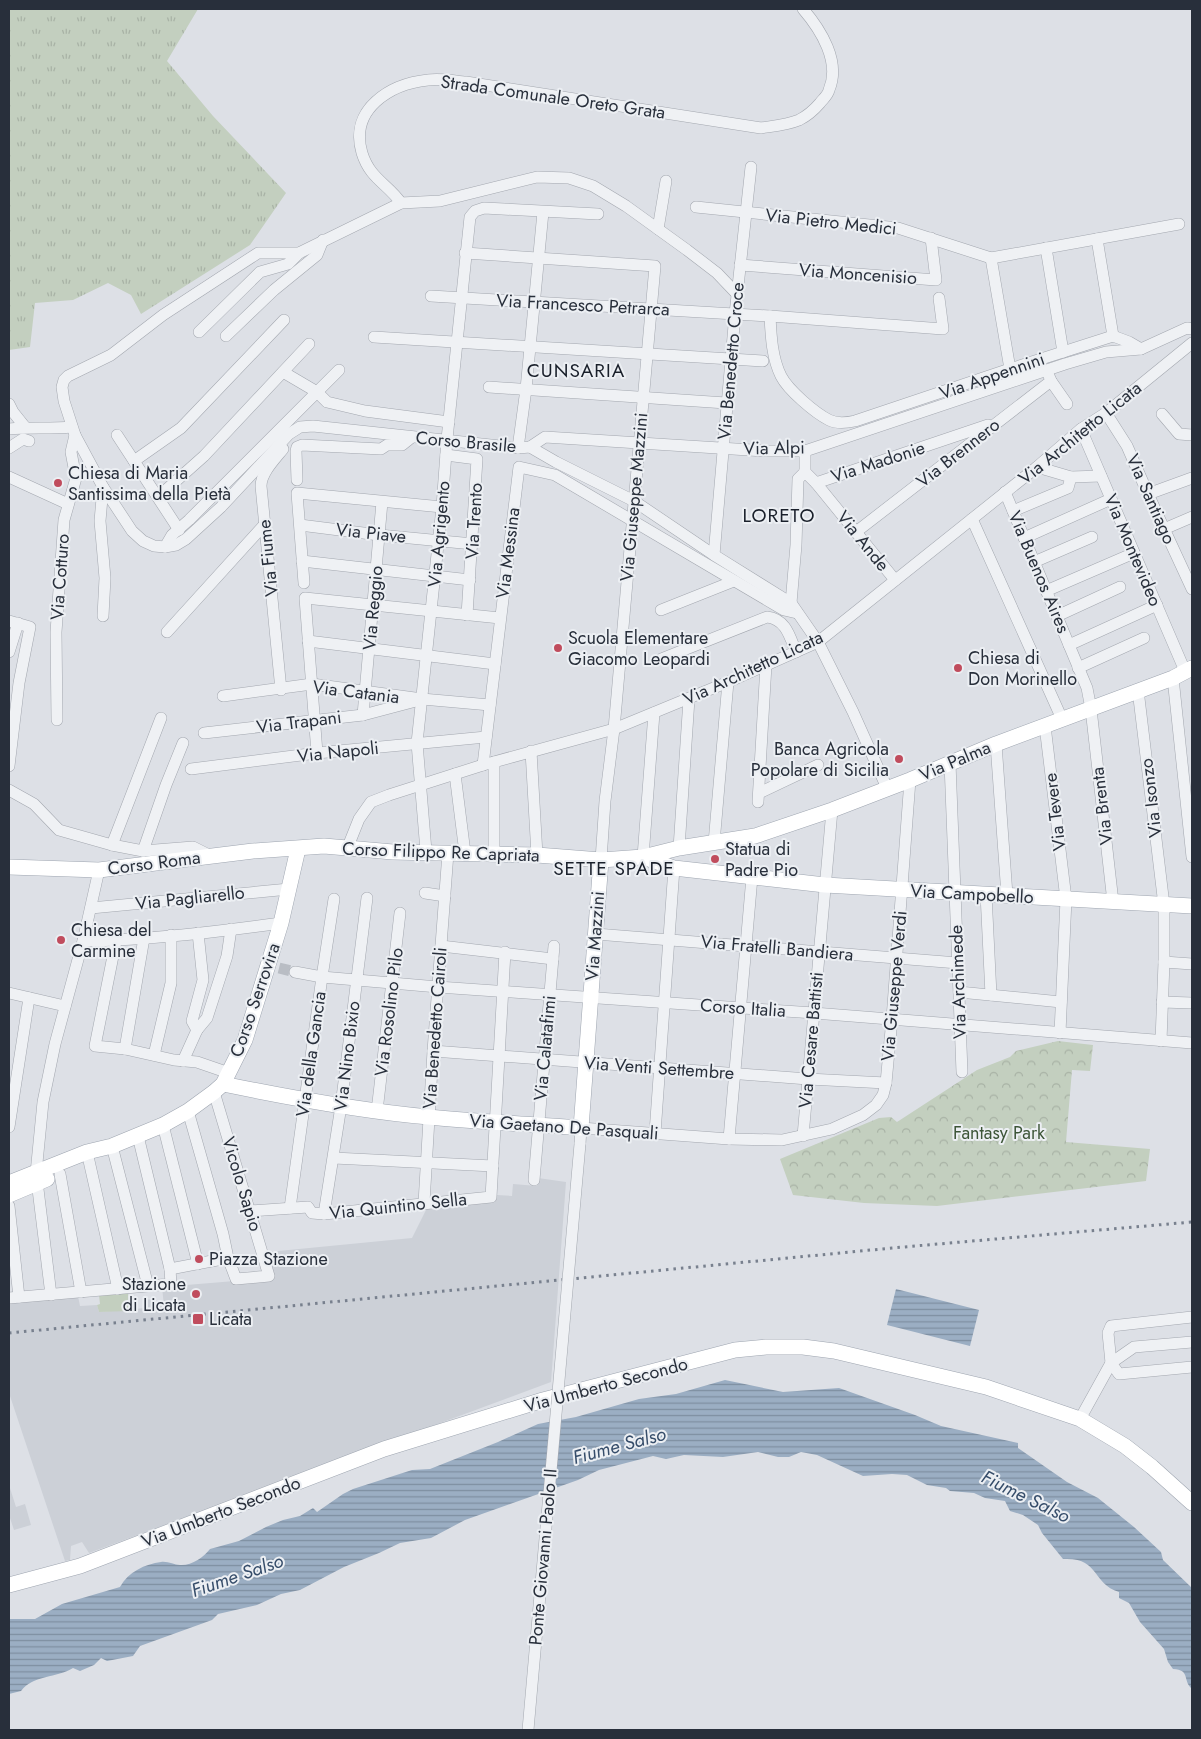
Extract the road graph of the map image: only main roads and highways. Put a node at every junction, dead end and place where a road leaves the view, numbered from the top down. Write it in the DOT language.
graph roads {
  1 [pos="1184,672"];
  2 [pos="714,843"];
  3 [pos="298,848"];
  4 [pos="643,857"];
  5 [pos="601,860"];
  6 [pos="9,867"];
  7 [pos="752,877"];
  8 [pos="1192,906"];
  9 [pos="222,1083"];
  10 [pos="581,1128"];
  11 [pos="88,1157"];
  12 [pos="36,1178"];
  13 [pos="9,1183"];
  14 [pos="9,1195"];
  15 [pos="1192,1504"];
  16 [pos="9,1585"];
  1 -- 2 [label="main road, Via Palma"];
  2 -- 4 [label="main road, Corso Filippo Re Capriata"];
  3 -- 5 [label="main road, Corso Filippo Re Capriata"];
  3 -- 6 [label="main road, Corso Roma"];
  3 -- 9 [label="main road, Corso Serrovira"];
  4 -- 5 [label="main road, Corso Filippo Re Capriata"];
  4 -- 7 [label="main road, Corso Filippo Re Capriata"];
  5 -- 10 [label="main road, Via Mazzini"];
  7 -- 8 [label="main road, Via Campobello"];
  9 -- 10 [label="main road, Via Gaetano De Pasquali"];
  9 -- 11 [label="main road, Corso Serrovira"];
  11 -- 12 [label="main road, Corso Serrovira"];
  11 -- 12 [label="main road, Corso Serrovira"];
  12 -- 13 [label="main road, Corso Serrovira"];
  12 -- 14 [label="main road, Corso Serrovira"];
  15 -- 16 [label="main road, Via Umberto Secondo"];
}
